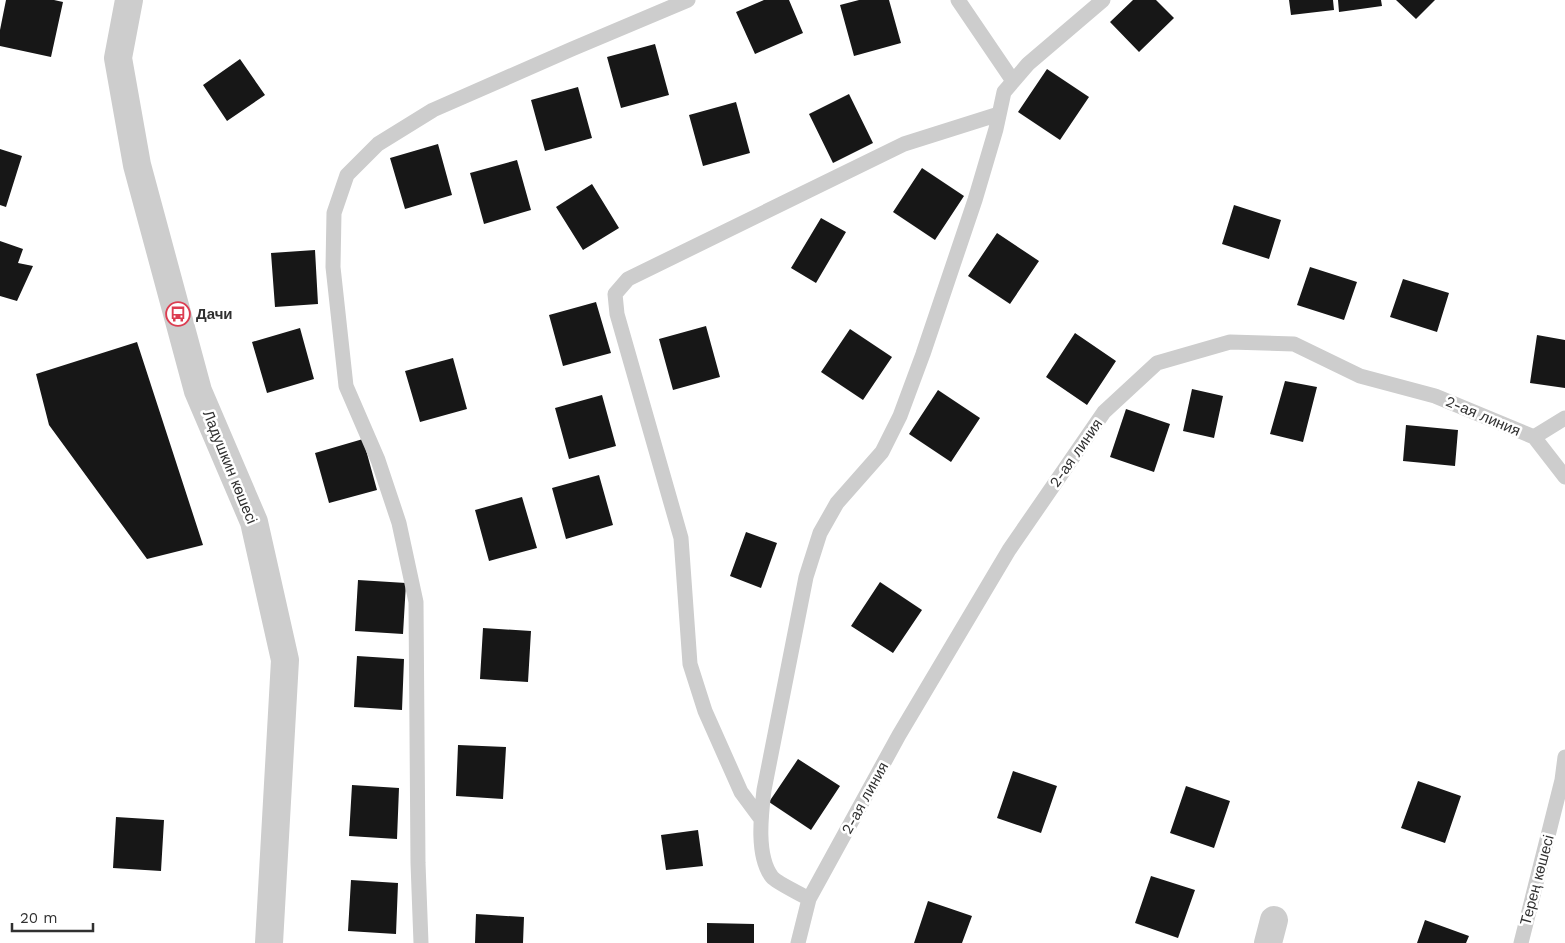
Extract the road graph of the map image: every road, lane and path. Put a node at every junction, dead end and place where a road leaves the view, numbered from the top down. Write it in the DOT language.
graph roads {
  1 [pos="128,0"];
  2 [pos="688,0"];
  3 [pos="958,0"];
  4 [pos="1103,0"];
  5 [pos="1013,81"];
  6 [pos="999,114"];
  7 [pos="1565,418"];
  8 [pos="1534,437"];
  9 [pos="1565,477"];
  10 [pos="1565,758"];
  11 [pos="761,819"];
  12 [pos="809,899"];
  13 [pos="269,943"];
  14 [pos="421,943"];
  15 [pos="798,943"];
  16 [pos="1520,943"];
  1 -- 13 [label="street, Ладушкин көшесі"];
  2 -- 14 [label="lane"];
  3 -- 5 [label="lane"];
  4 -- 5 [label="lane"];
  5 -- 6 [label="lane"];
  6 -- 11 [label="lane"];
  6 -- 11 [label="lane"];
  7 -- 8 [label="lane"];
  8 -- 9 [label="lane"];
  8 -- 12 [label="lane, 2-ая линия"];
  10 -- 16 [label="lane, Терең көшесі"];
  11 -- 12 [label="lane"];
  12 -- 15 [label="lane, 2-ая линия"];
}
